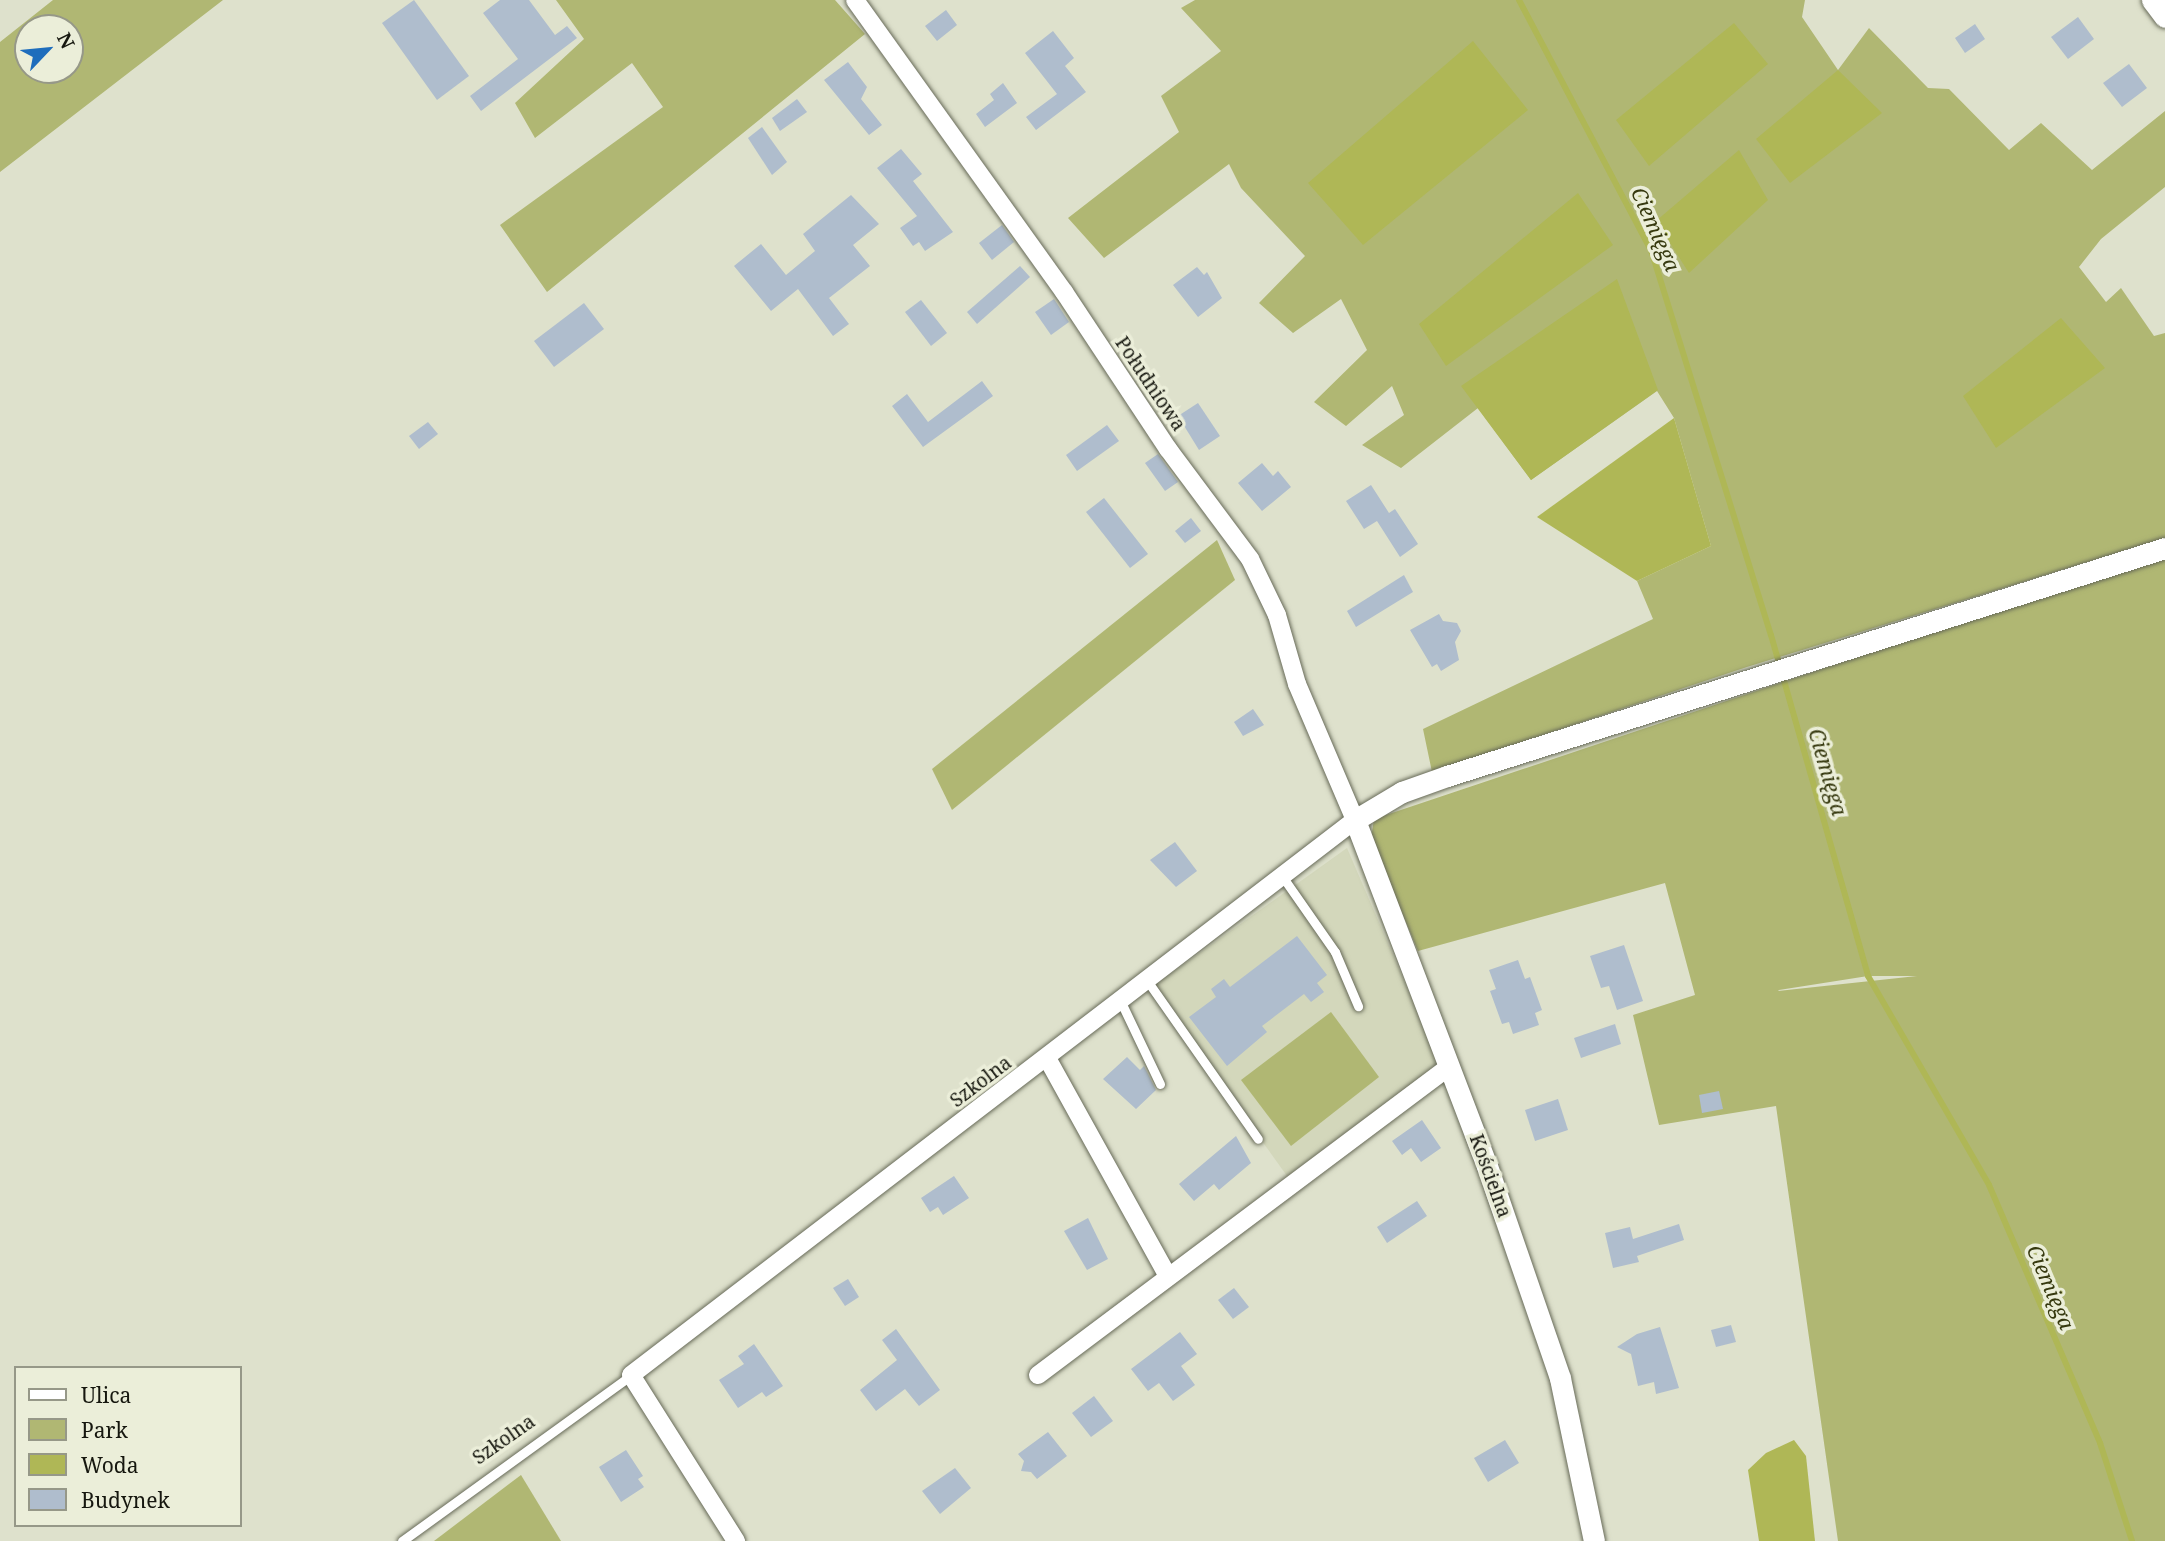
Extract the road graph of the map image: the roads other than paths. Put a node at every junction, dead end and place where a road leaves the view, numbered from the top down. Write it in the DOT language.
graph roads {
  1 [pos="855,0"];
  2 [pos="2151,0"];
  3 [pos="2165,17"];
  4 [pos="2165,548"];
  5 [pos="1355,820"];
  6 [pos="1282,876"];
  7 [pos="1146,979"];
  8 [pos="1120,1000"];
  9 [pos="1358,1006"];
  10 [pos="1047,1058"];
  11 [pos="1450,1066"];
  12 [pos="1160,1084"];
  13 [pos="1258,1139"];
  14 [pos="1168,1276"];
  15 [pos="1038,1375"];
  16 [pos="631,1376"];
  17 [pos="402,1541"];
  18 [pos="736,1541"];
  19 [pos="1594,1541"];
  1 -- 5 [label="street, Południowa"];
  2 -- 3 [label="street"];
  4 -- 5 [label="street"];
  5 -- 6 [label="street, Szkolna"];
  5 -- 11 [label="street, Kościelna"];
  6 -- 7 [label="street, Szkolna"];
  6 -- 9 [label="lane"];
  7 -- 8 [label="street, Szkolna"];
  7 -- 13 [label="lane"];
  8 -- 10 [label="street, Szkolna"];
  8 -- 12 [label="lane"];
  10 -- 14 [label="street"];
  10 -- 16 [label="street, Szkolna"];
  11 -- 14 [label="street"];
  11 -- 19 [label="street, Kościelna"];
  14 -- 15 [label="street"];
  16 -- 17 [label="lane, Szkolna"];
  16 -- 18 [label="street"];
}
